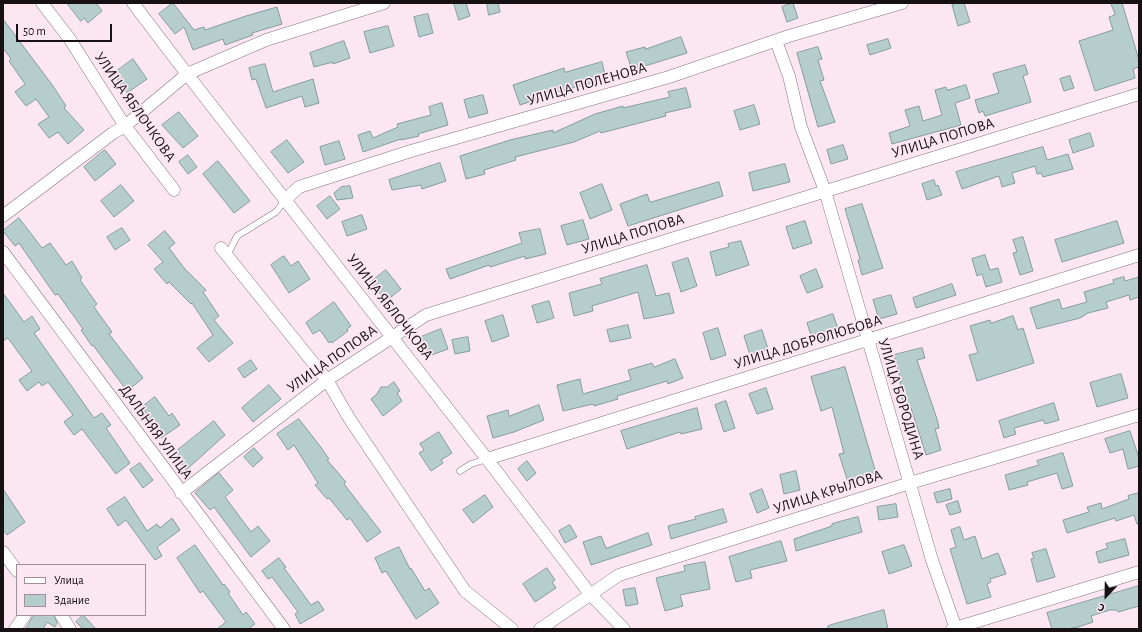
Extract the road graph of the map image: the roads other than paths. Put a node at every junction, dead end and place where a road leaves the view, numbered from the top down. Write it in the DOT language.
graph roads {
  1 [pos="42,3"];
  2 [pos="133,3"];
  3 [pos="384,3"];
  4 [pos="902,3"];
  5 [pos="776,41"];
  6 [pos="187,74"];
  7 [pos="1139,94"];
  8 [pos="125,126"];
  9 [pos="174,190"];
  10 [pos="825,191"];
  11 [pos="285,200"];
  12 [pos="3,216"];
  13 [pos="3,252"];
  14 [pos="224,252"];
  15 [pos="1139,255"];
  16 [pos="392,336"];
  17 [pos="867,340"];
  18 [pos="327,380"];
  19 [pos="1139,415"];
  20 [pos="487,459"];
  21 [pos="460,471"];
  22 [pos="910,483"];
  23 [pos="181,493"];
  24 [pos="3,552"];
  25 [pos="16,570"];
  26 [pos="1139,572"];
  27 [pos="590,594"];
  28 [pos="24,616"];
  29 [pos="62,616"];
  30 [pos="15,629"];
  31 [pos="70,629"];
  32 [pos="284,629"];
  33 [pos="512,629"];
  34 [pos="540,629"];
  35 [pos="624,629"];
  36 [pos="955,629"];
  1 -- 8 [label="street, УЛИЦА ЯБЛОЧКОВА"];
  2 -- 6 [label="street, УЛИЦА ЯБЛОЧКОВА"];
  3 -- 6 [label="street"];
  4 -- 5 [label="street, УЛИЦА ПОЛЕНОВА"];
  5 -- 10 [label="street, УЛИЦА БОРОДИНА"];
  5 -- 11 [label="street, УЛИЦА ПОЛЕНОВА"];
  6 -- 8 [label="street"];
  6 -- 11 [label="street, УЛИЦА ЯБЛОЧКОВА"];
  7 -- 10 [label="street, УЛИЦА ПОПОВА"];
  8 -- 9 [label="street, УЛИЦА ЯБЛОЧКОВА"];
  8 -- 12 [label="street"];
  10 -- 16 [label="street, УЛИЦА ПОПОВА"];
  10 -- 17 [label="street, УЛИЦА БОРОДИНА"];
  11 -- 14 [label="lane"];
  11 -- 16 [label="street, УЛИЦА ЯБЛОЧКОВА"];
  13 -- 23 [label="street, ДАЛЬНЯЯ УЛИЦА"];
  14 -- 18 [label="street"];
  15 -- 17 [label="street, УЛИЦА ДОБРОЛЮБОВА"];
  16 -- 18 [label="street, УЛИЦА ПОПОВА"];
  16 -- 20 [label="street, УЛИЦА ЯБЛОЧКОВА"];
  17 -- 20 [label="street, УЛИЦА ДОБРОЛЮБОВА"];
  17 -- 22 [label="street, УЛИЦА БОРОДИНА"];
  18 -- 23 [label="street, УЛИЦА ПОПОВА"];
  18 -- 33 [label="street"];
  19 -- 22 [label="street, УЛИЦА КРЫЛОВА"];
  20 -- 21 [label="lane"];
  20 -- 27 [label="street, УЛИЦА ЯБЛОЧКОВА"];
  22 -- 27 [label="street, УЛИЦА КРЫЛОВА"];
  22 -- 36 [label="street, УЛИЦА БОРОДИНА"];
  23 -- 32 [label="street, ДАЛЬНЯЯ УЛИЦА"];
  24 -- 25 [label="street"];
  26 -- 36 [label="street"];
  27 -- 34 [label="street, УЛИЦА КРЫЛОВА"];
  27 -- 35 [label="street, УЛИЦА ЯБЛОЧКОВА"];
  28 -- 30 [label="street"];
  29 -- 31 [label="street"];
}
